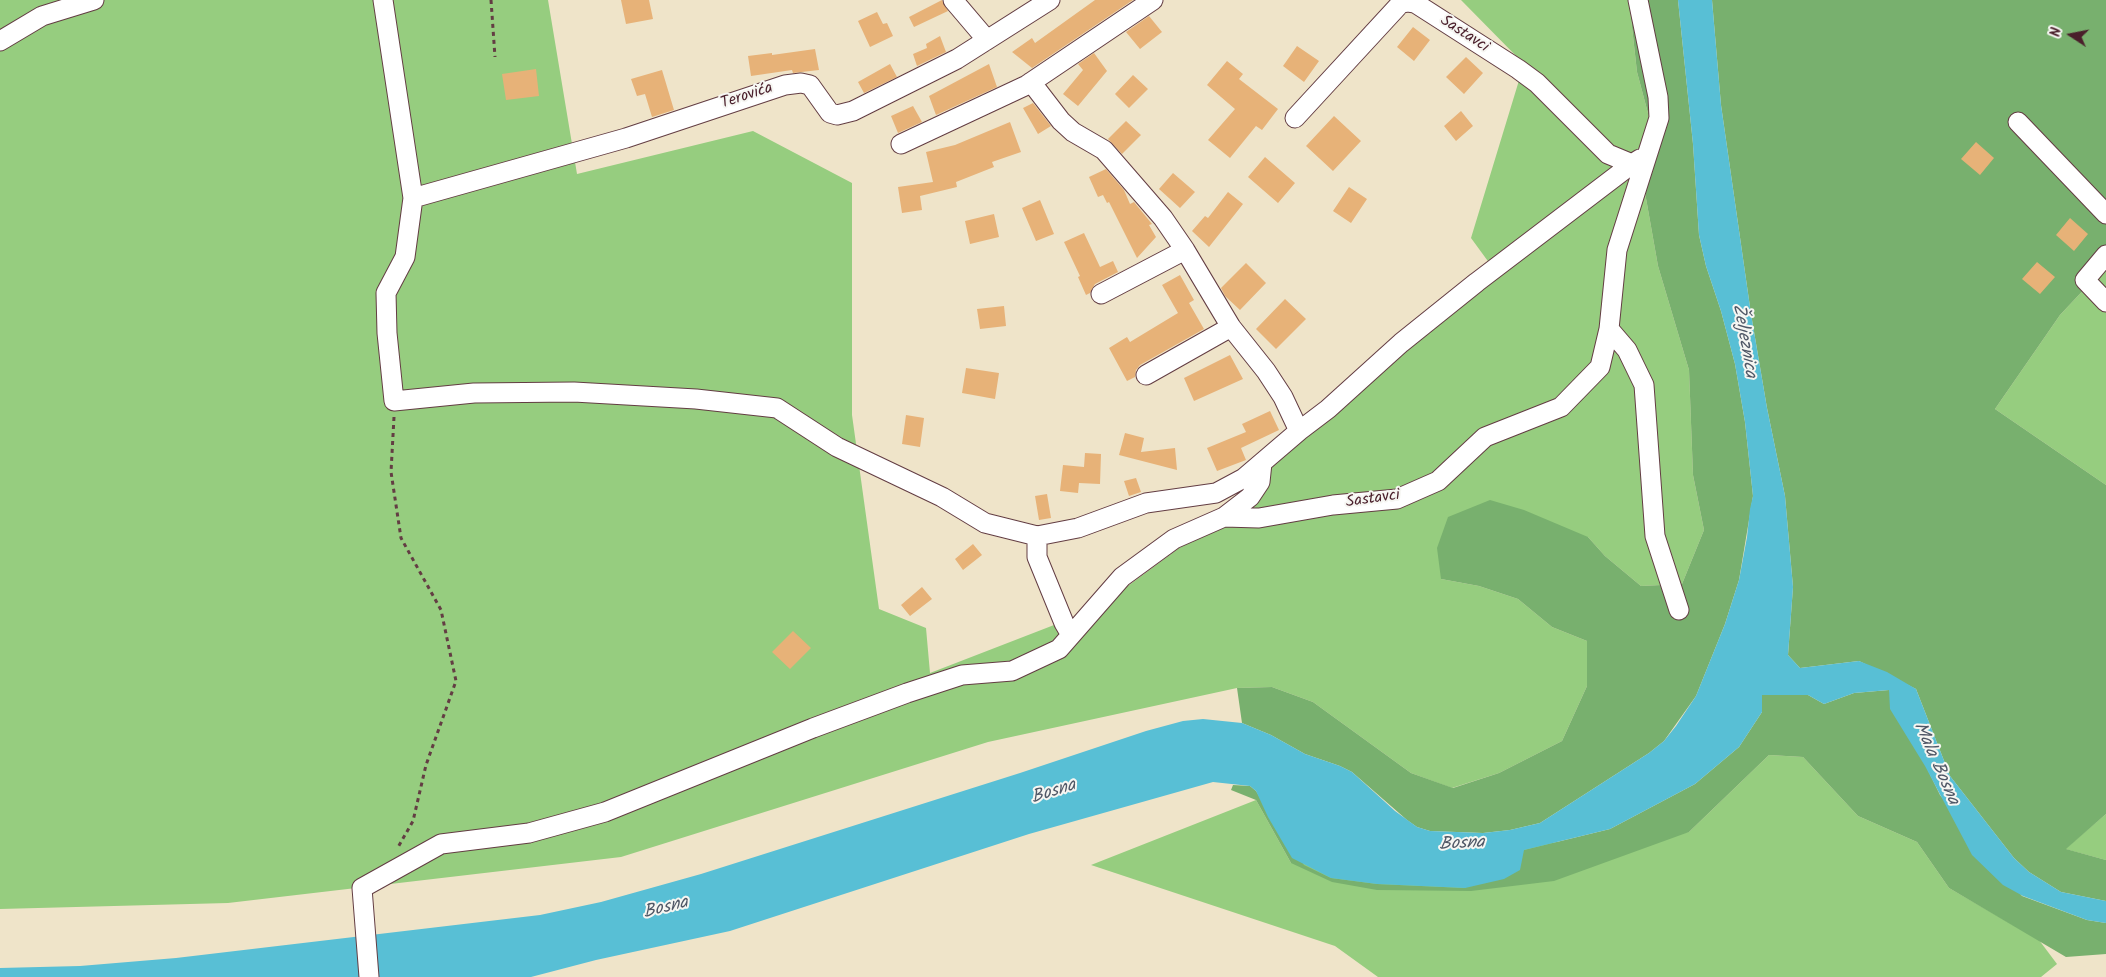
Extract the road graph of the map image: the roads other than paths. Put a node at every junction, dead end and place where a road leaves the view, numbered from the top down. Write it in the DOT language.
graph roads {
  1 [pos="94,0"];
  2 [pos="383,0"];
  3 [pos="954,0"];
  4 [pos="1050,0"];
  5 [pos="1153,0"];
  6 [pos="1638,0"];
  7 [pos="987,40"];
  8 [pos="0,41"];
  9 [pos="1031,82"];
  10 [pos="1295,118"];
  11 [pos="2018,122"];
  12 [pos="901,144"];
  13 [pos="1639,160"];
  14 [pos="412,198"];
  15 [pos="2106,214"];
  16 [pos="1185,250"];
  17 [pos="2106,255"];
  18 [pos="1101,294"];
  19 [pos="2106,302"];
  20 [pos="1231,327"];
  21 [pos="1609,330"];
  22 [pos="1146,376"];
  23 [pos="1299,430"];
  24 [pos="1262,463"];
  25 [pos="1224,516"];
  26 [pos="1037,536"];
  27 [pos="1679,610"];
  28 [pos="1071,635"];
  29 [pos="369,977"];
  1 -- 8 [label="street"];
  2 -- 14 [label="street"];
  3 -- 7 [label="street"];
  4 -- 7 [label="street, Terovića"];
  5 -- 9 [label="street"];
  6 -- 13 [label="street, Sastavci"];
  7 -- 14 [label="street, Terovića"];
  9 -- 12 [label="street"];
  9 -- 16 [label="street"];
  10 -- 13 [label="street, Sastavci"];
  11 -- 15 [label="street"];
  13 -- 21 [label="street, Sastavci"];
  13 -- 23 [label="street"];
  14 -- 26 [label="street"];
  16 -- 18 [label="street"];
  16 -- 20 [label="street"];
  17 -- 19 [label="street"];
  20 -- 22 [label="street"];
  20 -- 23 [label="street"];
  21 -- 25 [label="street, Sastavci"];
  21 -- 27 [label="street"];
  23 -- 24 [label="street"];
  24 -- 25 [label="street"];
  24 -- 26 [label="street"];
  25 -- 28 [label="street"];
  26 -- 28 [label="street"];
  28 -- 29 [label="street"];
}
